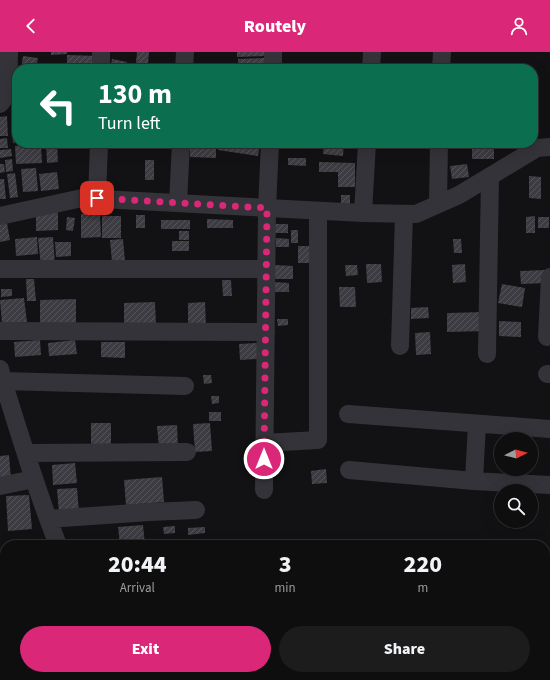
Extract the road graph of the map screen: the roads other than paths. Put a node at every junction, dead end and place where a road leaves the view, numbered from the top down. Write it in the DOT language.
graph roads {
  1 [pos="101,52"];
  2 [pos="185,52"];
  3 [pos="273,52"];
  4 [pos="372,52"];
  5 [pos="442,52"];
  6 [pos="9,54"];
  7 [pos="101,64"];
  8 [pos="184,64"];
  9 [pos="273,64"];
  10 [pos="371,64"];
  11 [pos="441,64"];
  12 [pos="0,104"];
  13 [pos="550,147"];
  14 [pos="99,148"];
  15 [pos="181,148"];
  16 [pos="270,148"];
  17 [pos="367,148"];
  18 [pos="440,148"];
  19 [pos="537,148"];
  20 [pos="538,148"];
  21 [pos="490,177"];
  22 [pos="97,198"];
  23 [pos="178,203"];
  24 [pos="438,204"];
  25 [pos="267,208"];
  26 [pos="318,211"];
  27 [pos="364,213"];
  28 [pos="404,214"];
  29 [pos="0,216"];
  30 [pos="0,269"];
  31 [pos="266,269"];
  32 [pos="550,277"];
  33 [pos="0,331"];
  34 [pos="266,332"];
  35 [pos="547,337"];
  36 [pos="400,346"];
  37 [pos="487,354"];
  38 [pos="1,375"];
  39 [pos="186,386"];
  40 [pos="348,414"];
  41 [pos="478,424"];
  42 [pos="550,429"];
  43 [pos="264,443"];
  44 [pos="187,452"];
  45 [pos="26,453"];
  46 [pos="348,470"];
  47 [pos="34,479"];
  48 [pos="474,481"];
  49 [pos="550,485"];
  50 [pos="0,486"];
  51 [pos="264,490"];
  52 [pos="196,510"];
  53 [pos="48,519"];
  54 [pos="56,540"];
  1 -- 7 [label="street"];
  2 -- 8 [label="street"];
  3 -- 9 [label="street"];
  4 -- 10 [label="street"];
  5 -- 11 [label="street"];
  6 -- 12 [label="street"];
  13 -- 20 [label="street"];
  14 -- 22 [label="street"];
  15 -- 23 [label="street"];
  16 -- 25 [label="street"];
  17 -- 27 [label="street"];
  18 -- 24 [label="street"];
  19 -- 21 [label="street"];
  21 -- 24 [label="street"];
  21 -- 37 [label="street"];
  22 -- 23 [label="street"];
  22 -- 29 [label="street"];
  23 -- 25 [label="street"];
  24 -- 28 [label="street"];
  25 -- 26 [label="street"];
  25 -- 31 [label="street"];
  26 -- 27 [label="street"];
  26 -- 43 [label="street"];
  27 -- 28 [label="street"];
  28 -- 36 [label="street"];
  30 -- 31 [label="street"];
  31 -- 34 [label="street"];
  32 -- 35 [label="street"];
  33 -- 34 [label="street"];
  34 -- 43 [label="street"];
  38 -- 39 [label="street"];
  38 -- 45 [label="street"];
  40 -- 41 [label="street"];
  41 -- 42 [label="street"];
  41 -- 48 [label="street"];
  43 -- 51 [label="street"];
  44 -- 45 [label="street"];
  45 -- 47 [label="street"];
  46 -- 48 [label="street"];
  47 -- 50 [label="street"];
  47 -- 53 [label="street"];
  48 -- 49 [label="street"];
  52 -- 53 [label="street"];
  53 -- 54 [label="street"];
}
